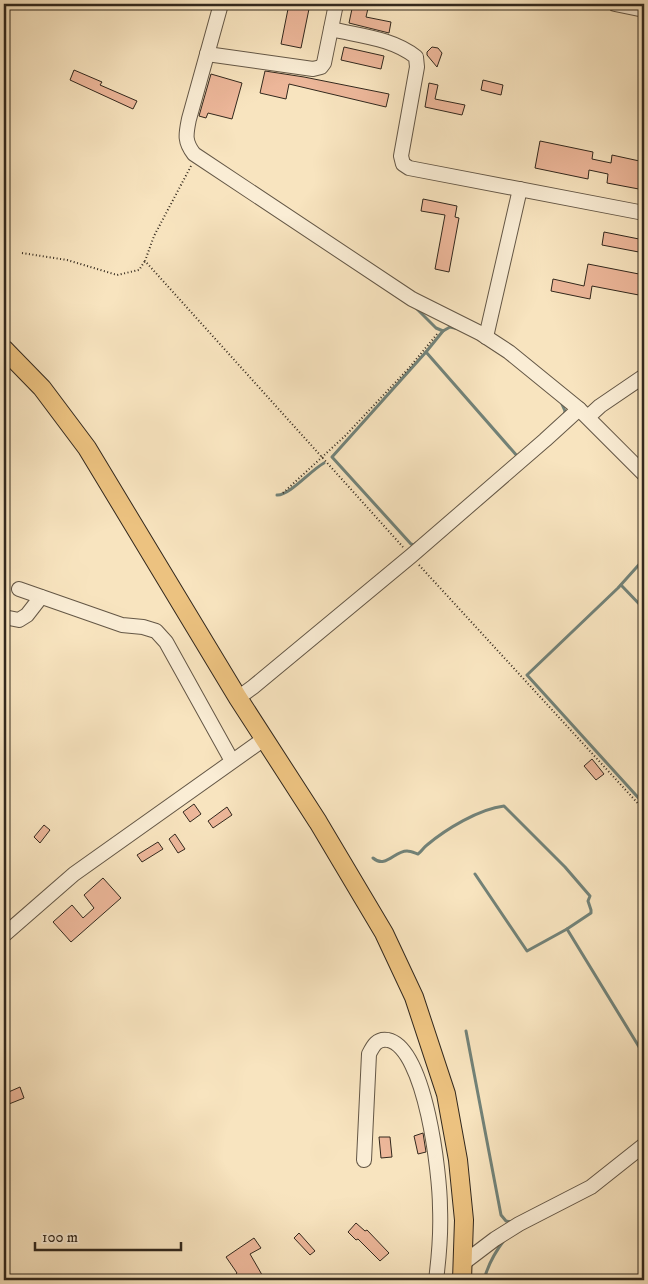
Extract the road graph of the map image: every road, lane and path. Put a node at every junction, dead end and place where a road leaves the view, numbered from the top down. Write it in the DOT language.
graph roads {
  1 [pos="221,4"];
  2 [pos="336,4"];
  3 [pos="615,4"];
  4 [pos="644,10"];
  5 [pos="331,29"];
  6 [pos="207,54"];
  7 [pos="198,156"];
  8 [pos="520,189"];
  9 [pos="644,213"];
  10 [pos="22,253"];
  11 [pos="145,261"];
  12 [pos="438,332"];
  13 [pos="486,337"];
  14 [pos="4,349"];
  15 [pos="644,376"];
  16 [pos="584,413"];
  17 [pos="322,456"];
  18 [pos="644,474"];
  19 [pos="283,493"];
  20 [pos="411,556"];
  21 [pos="19,589"];
  22 [pos="41,597"];
  23 [pos="4,617"];
  24 [pos="238,698"];
  25 [pos="264,739"];
  26 [pos="232,761"];
  27 [pos="644,810"];
  28 [pos="4,935"];
  29 [pos="644,1145"];
  30 [pos="364,1160"];
  31 [pos="462,1272"];
  32 [pos="436,1280"];
  1 -- 6 [label="street"];
  2 -- 5 [label="street"];
  3 -- 4 [label="street"];
  5 -- 6 [label="street"];
  5 -- 8 [label="street"];
  6 -- 7 [label="street"];
  7 -- 11 [label="path"];
  7 -- 13 [label="street"];
  8 -- 9 [label="street"];
  8 -- 13 [label="street"];
  10 -- 11 [label="path"];
  11 -- 17 [label="path"];
  12 -- 17 [label="path"];
  13 -- 16 [label="street"];
  14 -- 24 [label="main road"];
  15 -- 16 [label="street"];
  16 -- 18 [label="street"];
  16 -- 20 [label="street"];
  17 -- 19 [label="path"];
  17 -- 20 [label="path"];
  20 -- 24 [label="street"];
  20 -- 27 [label="path"];
  21 -- 22 [label="street"];
  22 -- 23 [label="street"];
  22 -- 26 [label="street"];
  24 -- 25 [label="main road"];
  25 -- 26 [label="street"];
  25 -- 31 [label="main road"];
  26 -- 28 [label="street"];
  29 -- 31 [label="street"];
  30 -- 32 [label="street"];
}
